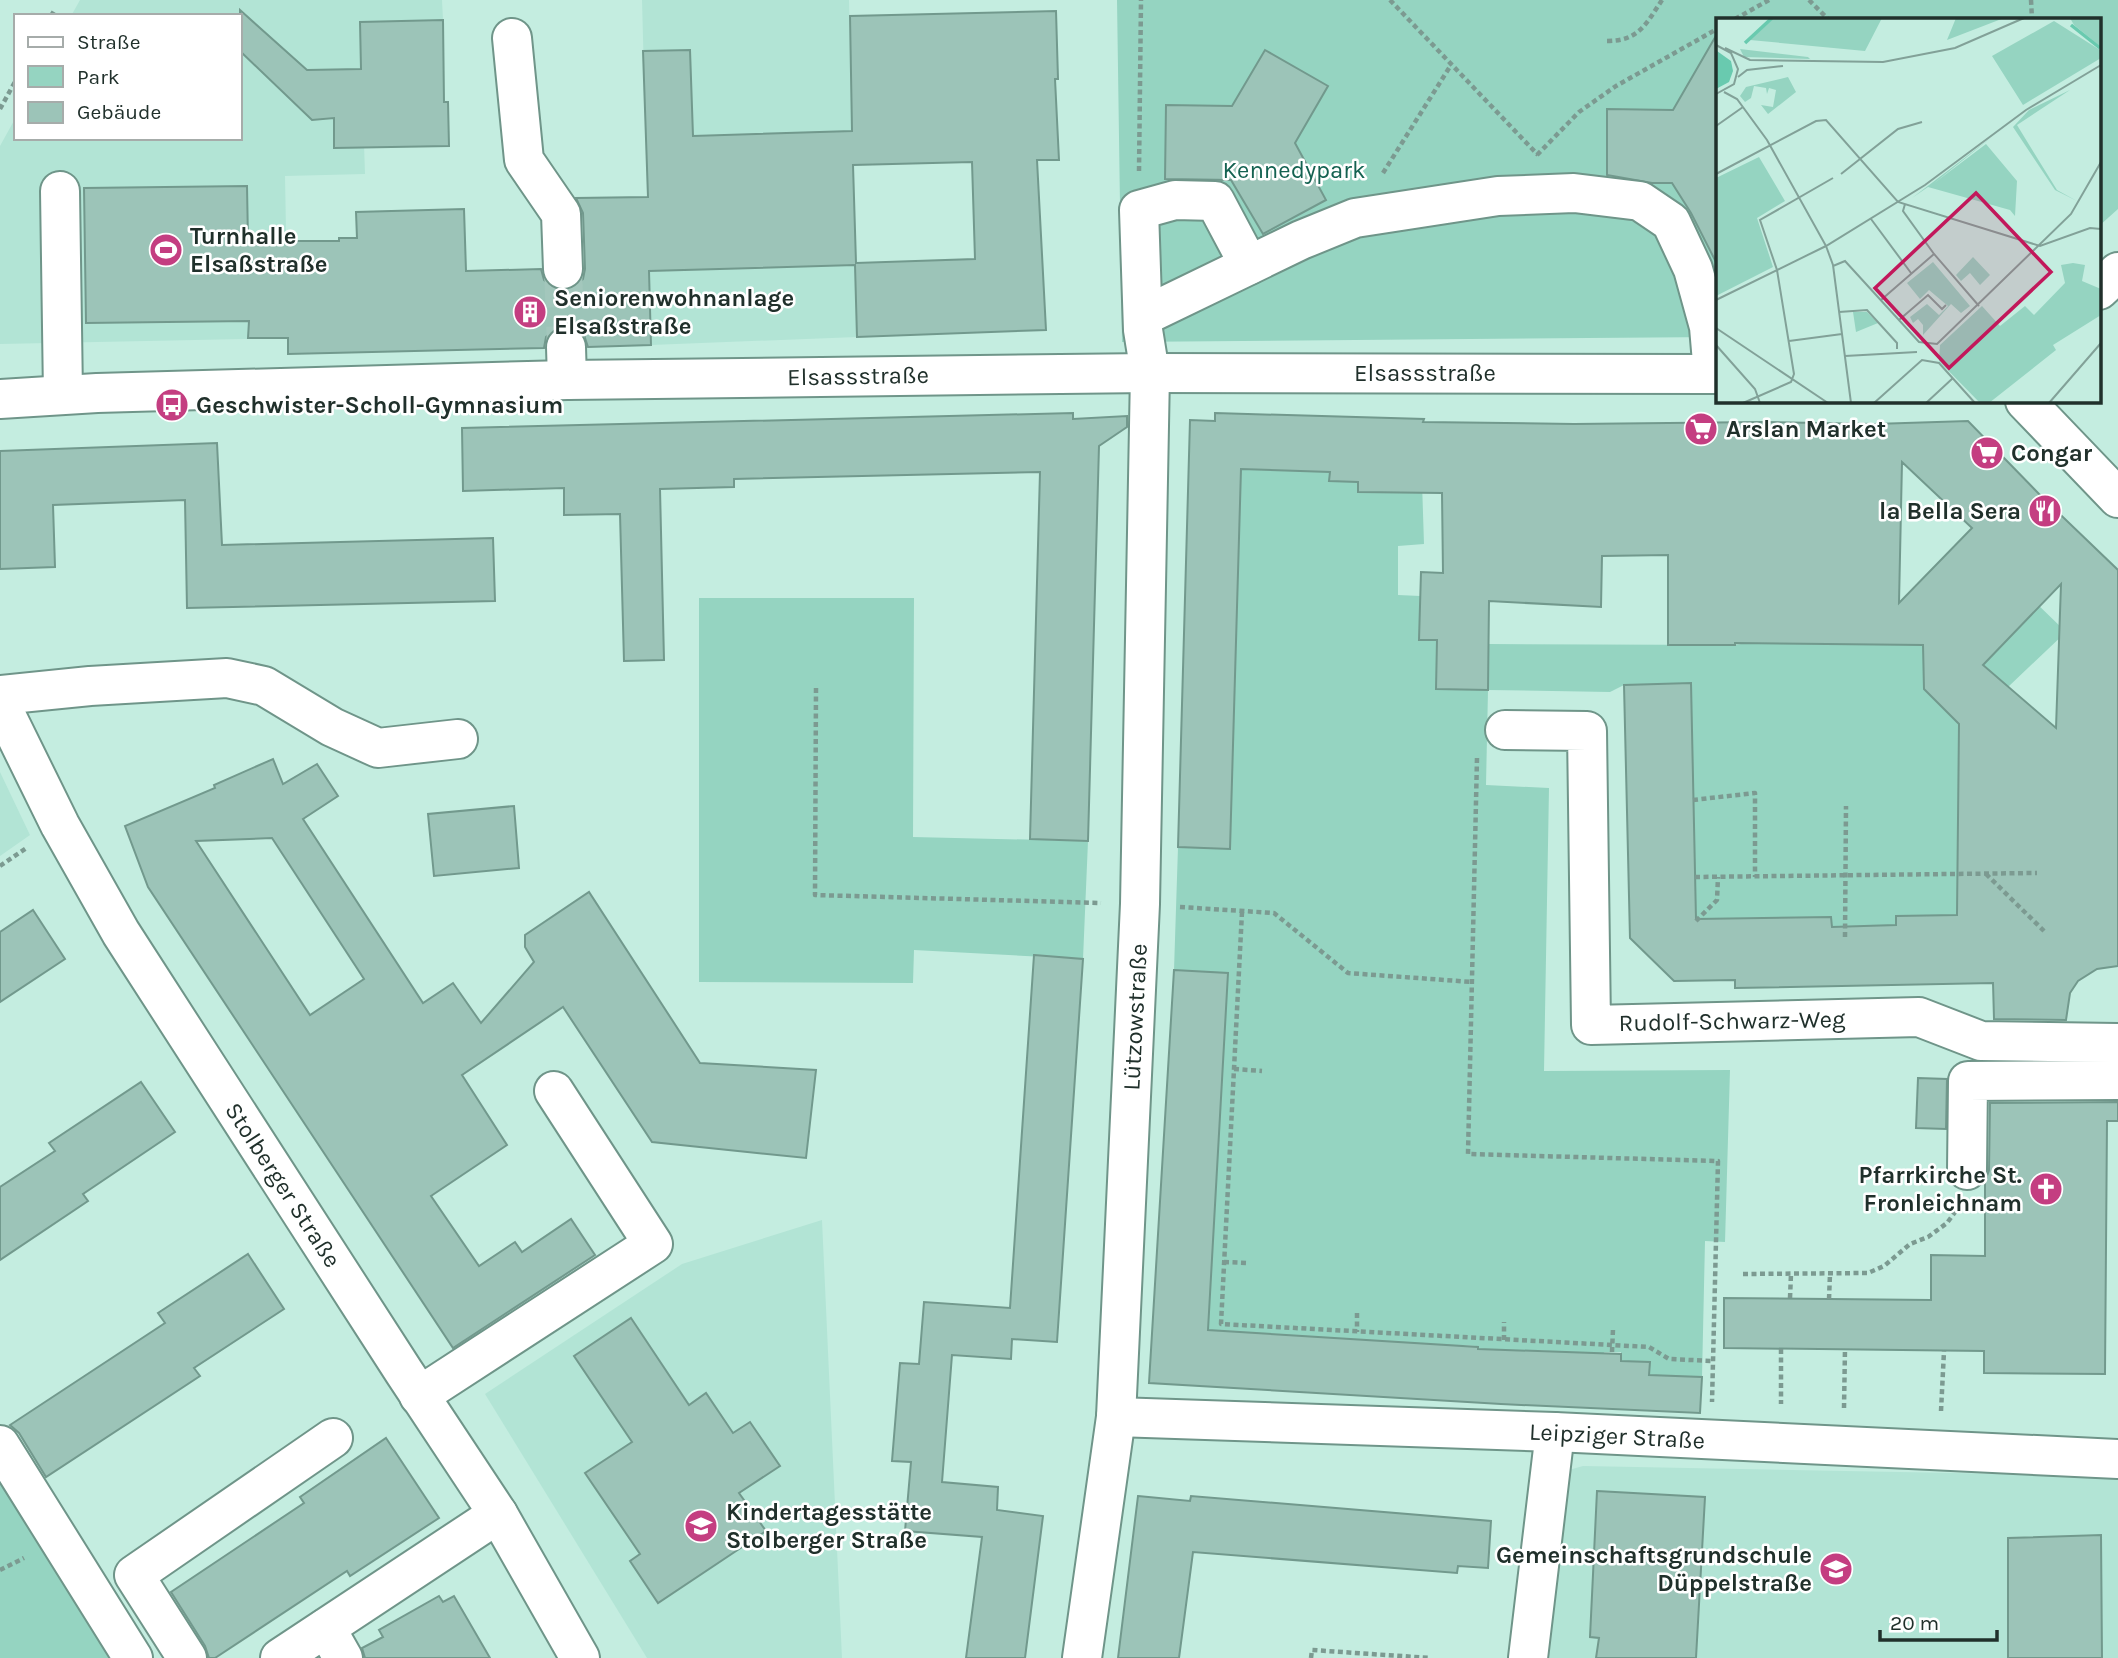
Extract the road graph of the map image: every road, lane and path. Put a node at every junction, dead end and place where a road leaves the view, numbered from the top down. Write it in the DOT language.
graph roads {
  1 [pos="1141,0"];
  2 [pos="1390,0"];
  3 [pos="1662,0"];
  4 [pos="1769,0"];
  5 [pos="1809,0"];
  6 [pos="2031,0"];
  7 [pos="1737,18"];
  8 [pos="1827,18"];
  9 [pos="2032,18"];
  10 [pos="1716,30"];
  11 [pos="512,38"];
  12 [pos="1607,41"];
  13 [pos="1451,64"];
  14 [pos="14,84"];
  15 [pos="0,109"];
  16 [pos="1537,154"];
  17 [pos="60,191"];
  18 [pos="1574,193"];
  19 [pos="1497,196"];
  20 [pos="1139,210"];
  21 [pos="1355,218"];
  22 [pos="1249,265"];
  23 [pos="564,269"];
  24 [pos="2118,272"];
  25 [pos="2100,289"];
  26 [pos="1144,316"];
  27 [pos="1150,373"];
  28 [pos="1715,374"];
  29 [pos="63,394"];
  30 [pos="0,398"];
  31 [pos="2026,402"];
  32 [pos="2118,498"];
  33 [pos="816,688"];
  34 [pos="0,695"];
  35 [pos="5,727"];
  36 [pos="1491,738"];
  37 [pos="458,739"];
  38 [pos="1693,800"];
  39 [pos="1846,806"];
  40 [pos="2037,873"];
  41 [pos="1986,874"];
  42 [pos="1845,876"];
  43 [pos="1695,877"];
  44 [pos="1718,877"];
  45 [pos="1755,877"];
  46 [pos="1140,904"];
  47 [pos="1242,912"];
  48 [pos="1696,921"];
  49 [pos="2044,931"];
  50 [pos="1845,937"];
  51 [pos="1472,982"];
  52 [pos="2118,1043"];
  53 [pos="1234,1069"];
  54 [pos="1262,1071"];
  55 [pos="2118,1080"];
  56 [pos="554,1091"];
  57 [pos="1967,1170"];
  58 [pos="1224,1262"];
  59 [pos="1249,1263"];
  60 [pos="1743,1274"];
  61 [pos="1791,1274"];
  62 [pos="1830,1274"];
  63 [pos="1790,1298"];
  64 [pos="1829,1299"];
  65 [pos="1357,1313"];
  66 [pos="1504,1322"];
  67 [pos="1613,1329"];
  68 [pos="1322,1330"];
  69 [pos="1357,1332"];
  70 [pos="1396,1334"];
  71 [pos="1321,1338"];
  72 [pos="1469,1338"];
  73 [pos="1504,1340"];
  74 [pos="1542,1342"];
  75 [pos="1395,1343"];
  76 [pos="1469,1346"];
  77 [pos="1613,1346"];
  78 [pos="1781,1349"];
  79 [pos="1845,1349"];
  80 [pos="1542,1350"];
  81 [pos="1944,1351"];
  82 [pos="1612,1352"];
  83 [pos="1713,1361"];
  84 [pos="419,1396"];
  85 [pos="1116,1417"];
  86 [pos="1555,1432"];
  87 [pos="333,1438"];
  88 [pos="1710,1440"];
  89 [pos="1781,1444"];
  90 [pos="0,1445"];
  91 [pos="1842,1446"];
  92 [pos="1938,1451"];
  93 [pos="2118,1459"];
  94 [pos="498,1514"];
  95 [pos="334,1643"];
  96 [pos="133,1658"];
  97 [pos="187,1658"];
  98 [pos="279,1658"];
  99 [pos="580,1658"];
  100 [pos="1082,1658"];
  101 [pos="1311,1658"];
  102 [pos="1430,1658"];
  103 [pos="1528,1658"];
  1 -- 20 [label="path"];
  2 -- 13 [label="path"];
  3 -- 12 [label="path"];
  4 -- 7 [label="path"];
  5 -- 8 [label="path"];
  6 -- 9 [label="path"];
  10 -- 16 [label="path"];
  11 -- 23 [label="street"];
  13 -- 16 [label="path"];
  13 -- 21 [label="path"];
  14 -- 15 [label="path"];
  16 -- 18 [label="path"];
  16 -- 19 [label="path"];
  17 -- 29 [label="street"];
  18 -- 19 [label="street"];
  18 -- 28 [label="street"];
  19 -- 21 [label="street"];
  20 -- 22 [label="street"];
  20 -- 26 [label="street, Lützowstraße"];
  21 -- 22 [label="street"];
  22 -- 26 [label="street"];
  24 -- 25 [label="street"];
  26 -- 27 [label="street, Lützowstraße"];
  27 -- 28 [label="street, Elsassstraße"];
  27 -- 29 [label="street, Elsassstraße"];
  27 -- 46 [label="street, Lützowstraße"];
  29 -- 30 [label="street, Elsassstraße"];
  31 -- 32 [label="street"];
  33 -- 46 [label="path"];
  34 -- 37 [label="street"];
  35 -- 84 [label="street, Stolberger Straße"];
  36 -- 51 [label="path"];
  36 -- 52 [label="street, Rudolf-Schwarz-Weg"];
  38 -- 45 [label="path"];
  39 -- 42 [label="path"];
  40 -- 41 [label="path"];
  41 -- 42 [label="path"];
  41 -- 49 [label="path"];
  42 -- 45 [label="path"];
  42 -- 50 [label="path"];
  43 -- 44 [label="path"];
  44 -- 45 [label="path"];
  44 -- 48 [label="path"];
  46 -- 47 [label="path"];
  46 -- 85 [label="street, Lützowstraße"];
  47 -- 51 [label="path"];
  47 -- 53 [label="path"];
  51 -- 83 [label="path"];
  53 -- 54 [label="path"];
  53 -- 58 [label="path"];
  55 -- 57 [label="street"];
  56 -- 84 [label="street"];
  57 -- 62 [label="path"];
  58 -- 59 [label="path"];
  58 -- 68 [label="path"];
  60 -- 61 [label="path"];
  61 -- 62 [label="path"];
  61 -- 63 [label="path"];
  62 -- 64 [label="path"];
  65 -- 69 [label="path"];
  66 -- 73 [label="path"];
  67 -- 77 [label="path"];
  68 -- 69 [label="path"];
  68 -- 71 [label="path"];
  69 -- 70 [label="path"];
  70 -- 72 [label="path"];
  70 -- 75 [label="path"];
  72 -- 73 [label="path"];
  72 -- 76 [label="path"];
  73 -- 74 [label="path"];
  74 -- 77 [label="path"];
  74 -- 80 [label="path"];
  77 -- 82 [label="path"];
  77 -- 83 [label="path"];
  78 -- 89 [label="path"];
  79 -- 91 [label="path"];
  81 -- 92 [label="path"];
  83 -- 88 [label="path"];
  84 -- 94 [label="street, Stolberger Straße"];
  85 -- 86 [label="street, Leipziger Straße"];
  85 -- 100 [label="street, Lützowstraße"];
  86 -- 88 [label="street, Leipziger Straße"];
  86 -- 103 [label="street"];
  87 -- 97 [label="street"];
  88 -- 89 [label="street, Leipziger Straße"];
  89 -- 91 [label="street, Leipziger Straße"];
  90 -- 96 [label="street"];
  91 -- 92 [label="street, Leipziger Straße"];
  92 -- 93 [label="street, Leipziger Straße"];
  94 -- 95 [label="street"];
  94 -- 99 [label="street, Stolberger Straße"];
  95 -- 98 [label="street"];
  101 -- 102 [label="path"];
}
